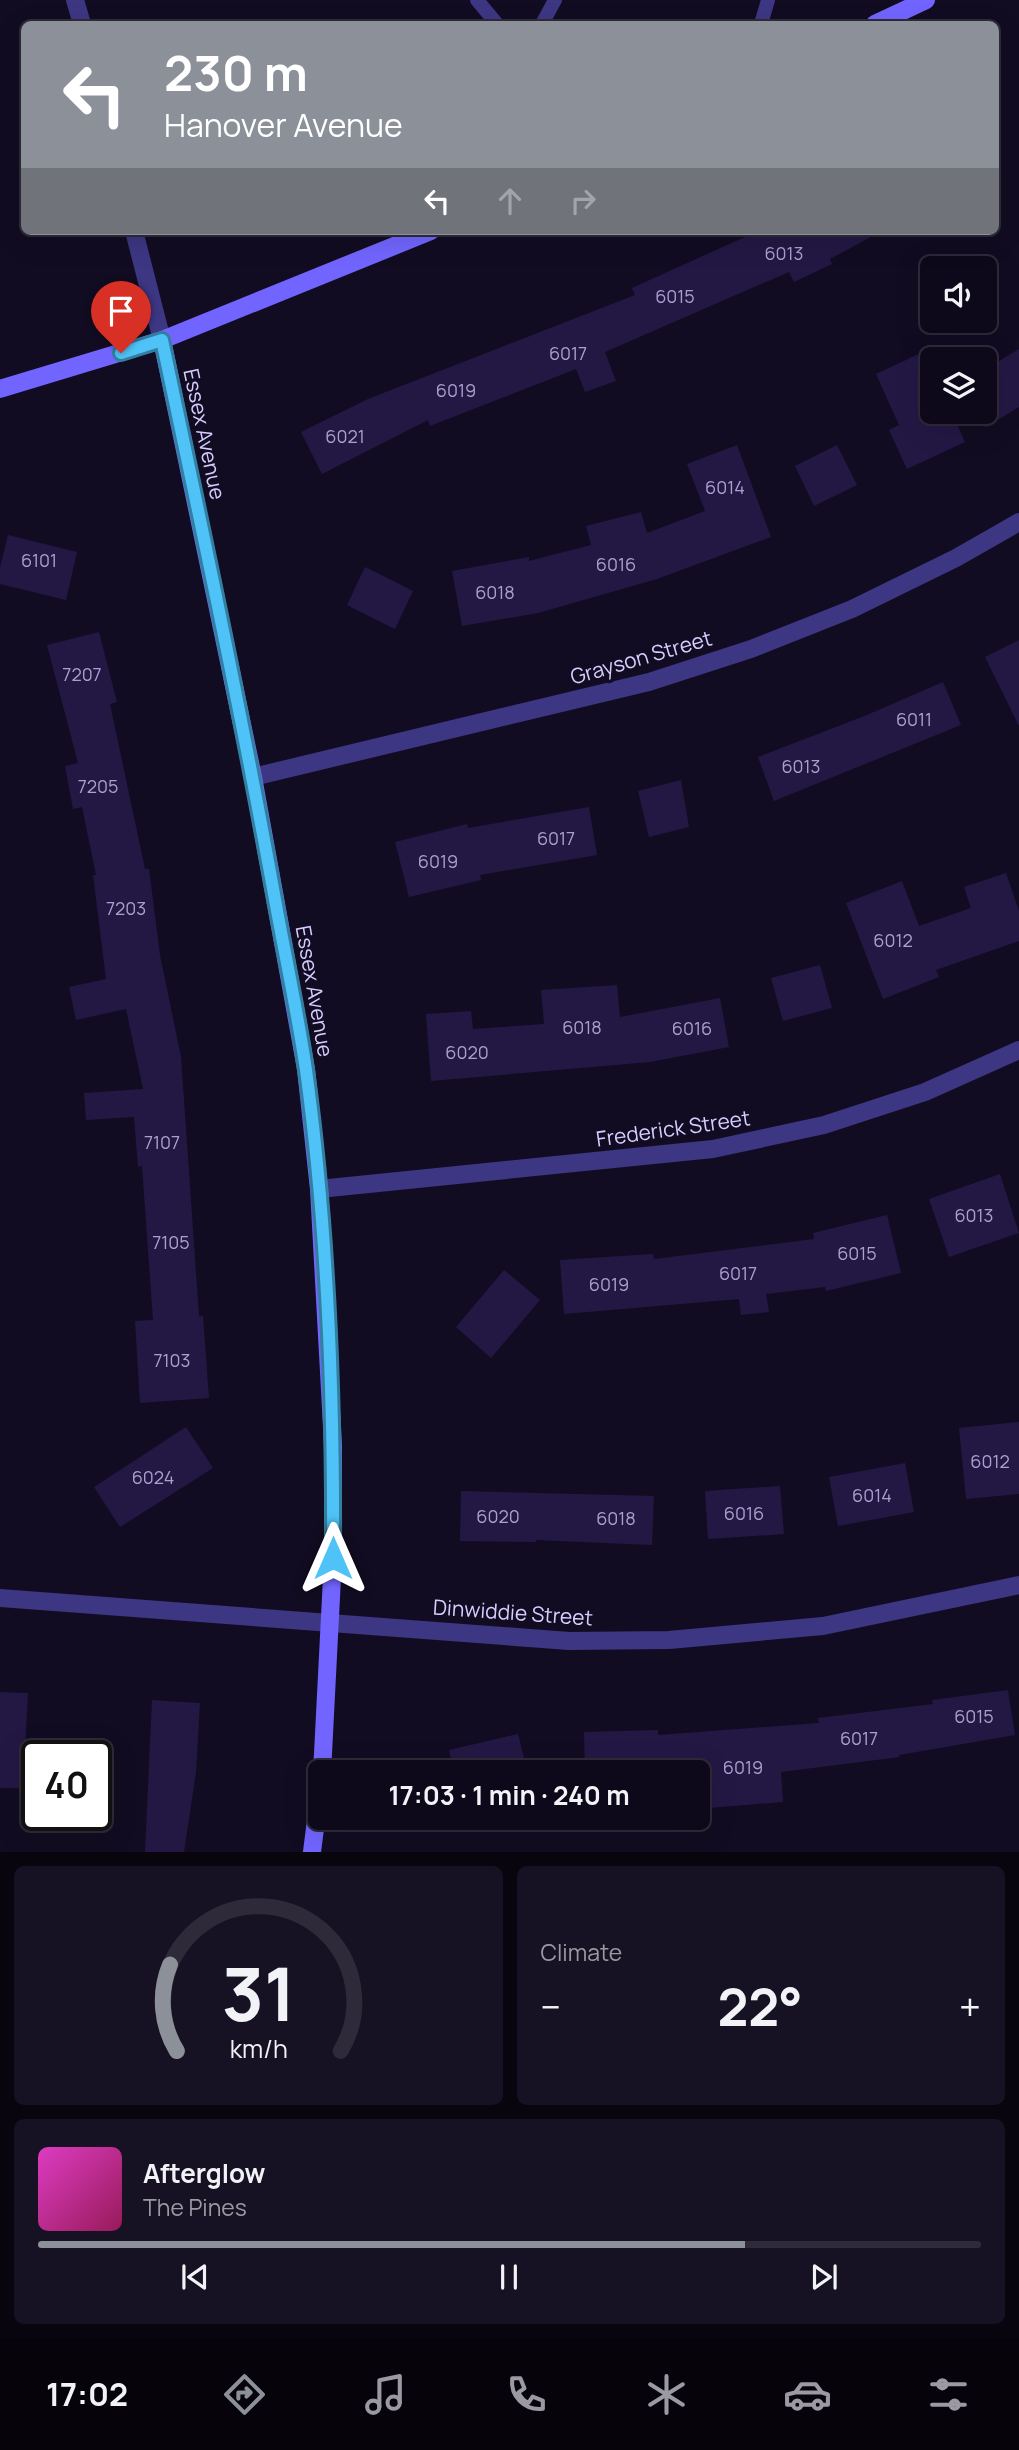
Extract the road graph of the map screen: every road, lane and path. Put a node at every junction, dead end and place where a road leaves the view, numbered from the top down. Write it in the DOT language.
graph roads {
  1 [pos="75,0"];
  2 [pos="477,0"];
  3 [pos="555,0"];
  4 [pos="768,0"];
  5 [pos="926,0"];
  6 [pos="81,21"];
  7 [pos="494,21"];
  8 [pos="544,21"];
  9 [pos="762,21"];
  10 [pos="881,21"];
  11 [pos="135,235"];
  12 [pos="421,235"];
  13 [pos="162,340"];
  14 [pos="0,389"];
  15 [pos="1019,522"];
  16 [pos="253,777"];
  17 [pos="1019,1050"];
  18 [pos="319,1189"];
  19 [pos="1019,1585"];
  20 [pos="0,1598"];
  21 [pos="329,1622"];
  22 [pos="323,1760"];
  23 [pos="315,1830"];
  24 [pos="312,1852"];
  1 -- 6 [label="street"];
  2 -- 7 [label="lane"];
  3 -- 8 [label="lane"];
  4 -- 9 [label="lane"];
  5 -- 10 [label="street"];
  11 -- 13 [label="street, Essex Avenue"];
  12 -- 13 [label="street"];
  13 -- 14 [label="street"];
  13 -- 16 [label="street, Essex Avenue"];
  15 -- 16 [label="street, Grayson Street"];
  16 -- 18 [label="street, Essex Avenue"];
  17 -- 18 [label="street, Frederick Street"];
  18 -- 21 [label="street, Essex Avenue"];
  19 -- 21 [label="street, Dinwiddie Street"];
  20 -- 21 [label="street, Dinwiddie Street"];
  21 -- 22 [label="street, Essex Avenue"];
  23 -- 24 [label="street"];
}
